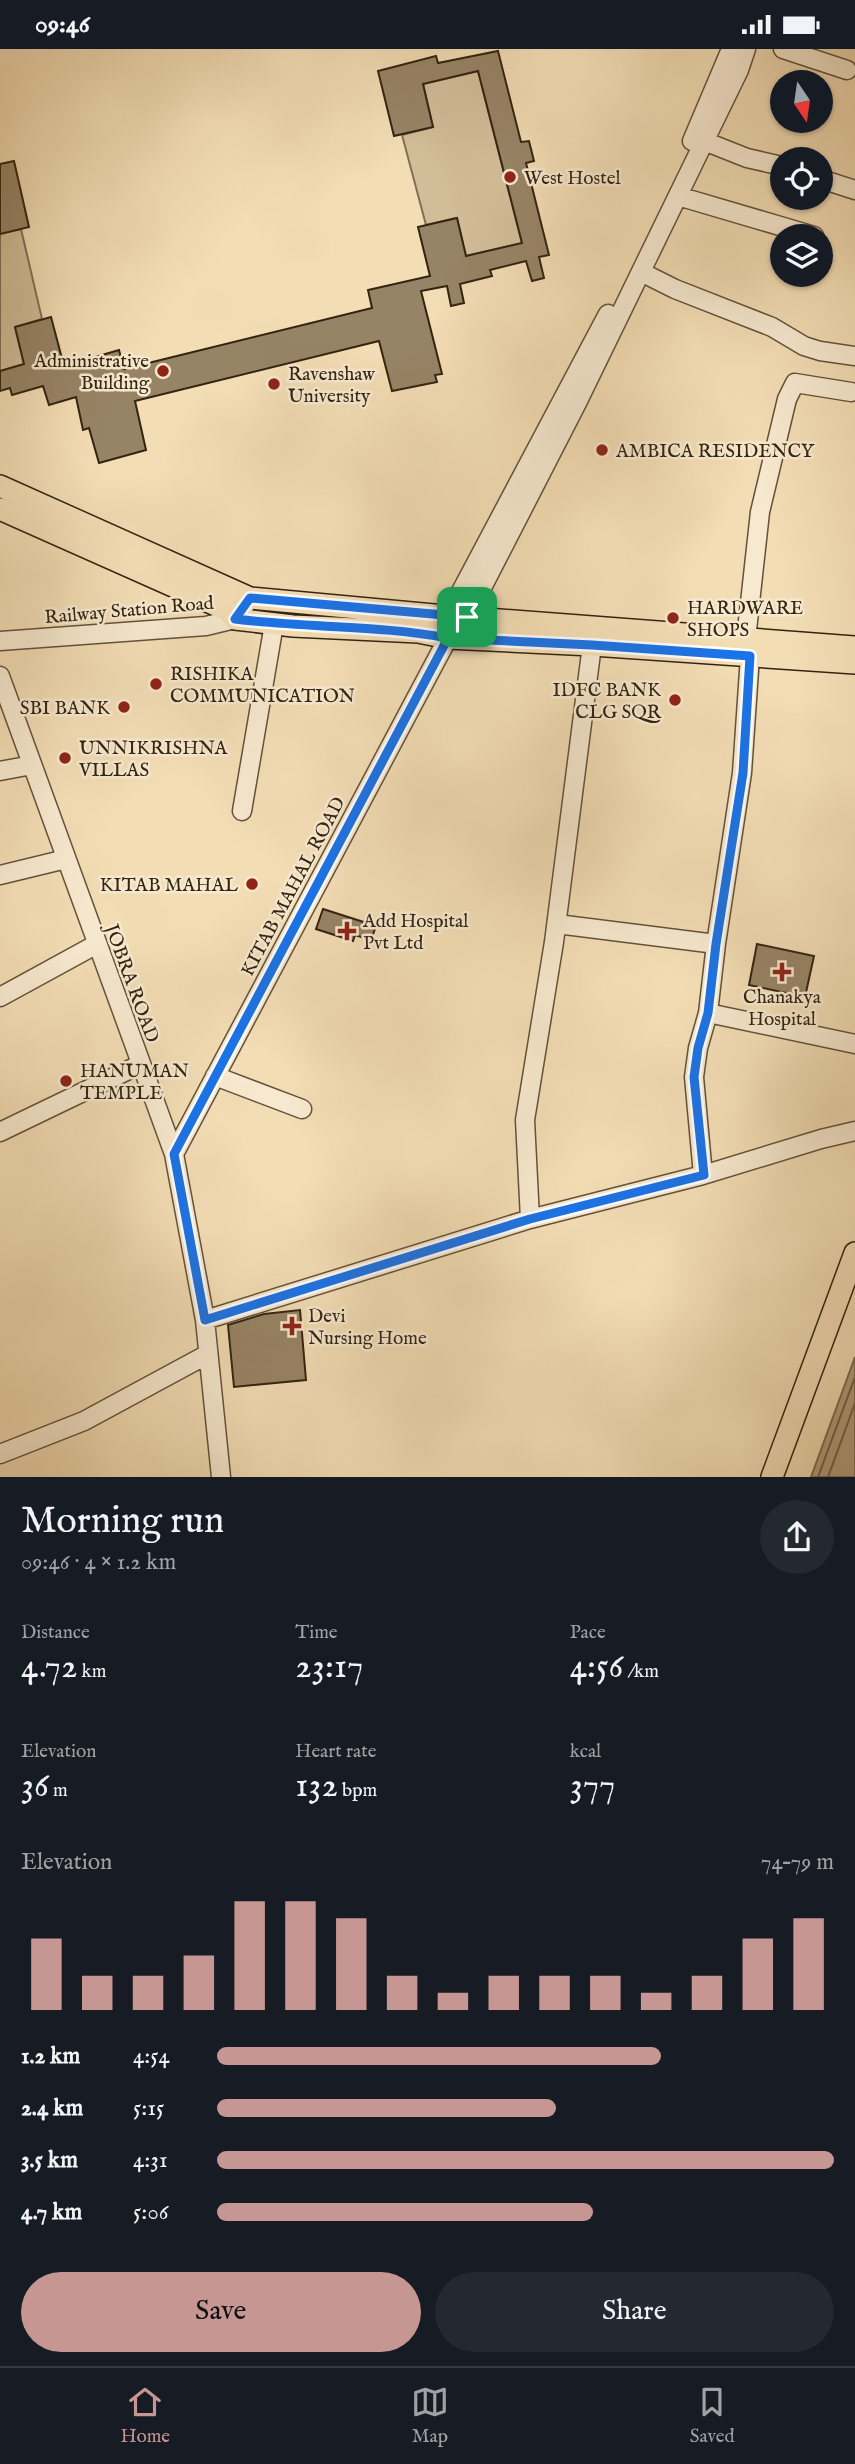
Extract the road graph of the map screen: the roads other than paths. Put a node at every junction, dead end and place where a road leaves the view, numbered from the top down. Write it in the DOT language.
graph roads {
  1 [pos="731,49"];
  2 [pos="746,49"];
  3 [pos="783,49"];
  4 [pos="847,69"];
  5 [pos="704,141"];
  6 [pos="770,163"];
  7 [pos="833,183"];
  8 [pos="855,190"];
  9 [pos="678,196"];
  10 [pos="773,224"];
  11 [pos="641,272"];
  12 [pos="855,356"];
  13 [pos="851,392"];
  14 [pos="0,486"];
  15 [pos="0,509"];
  16 [pos="250,598"];
  17 [pos="458,617"];
  18 [pos="235,619"];
  19 [pos="274,624"];
  20 [pos="448,638"];
  21 [pos="0,641"];
  22 [pos="592,645"];
  23 [pos="748,647"];
  24 [pos="855,647"];
  25 [pos="855,663"];
  26 [pos="0,676"];
  27 [pos="32,765"];
  28 [pos="0,771"];
  29 [pos="243,811"];
  30 [pos="66,859"];
  31 [pos="0,875"];
  32 [pos="557,924"];
  33 [pos="97,944"];
  34 [pos="716,944"];
  35 [pos="0,997"];
  36 [pos="708,1013"];
  37 [pos="855,1044"];
  38 [pos="141,1064"];
  39 [pos="215,1076"];
  40 [pos="302,1109"];
  41 [pos="855,1131"];
  42 [pos="0,1132"];
  43 [pos="174,1154"];
  44 [pos="704,1175"];
  45 [pos="530,1219"];
  46 [pos="855,1253"];
  47 [pos="205,1320"];
  48 [pos="208,1354"];
  49 [pos="0,1454"];
  50 [pos="221,1477"];
  51 [pos="772,1477"];
  1 -- 17 [label="street"];
  2 -- 5 [label="street"];
  3 -- 4 [label="street"];
  5 -- 6 [label="street"];
  5 -- 9 [label="street"];
  7 -- 8 [label="street"];
  9 -- 10 [label="street"];
  9 -- 11 [label="street"];
  11 -- 12 [label="street"];
  11 -- 17 [label="street"];
  13 -- 23 [label="street"];
  14 -- 16 [label="main road"];
  15 -- 18 [label="main road"];
  16 -- 17 [label="main road"];
  16 -- 18 [label="street, Railway Station Road"];
  17 -- 20 [label="street, KITAB MAHAL ROAD"];
  17 -- 23 [label="main road"];
  18 -- 19 [label="main road"];
  18 -- 21 [label="street, Railway Station Road"];
  19 -- 20 [label="main road"];
  19 -- 29 [label="street"];
  20 -- 22 [label="main road"];
  20 -- 39 [label="street, KITAB MAHAL ROAD"];
  22 -- 23 [label="main road"];
  22 -- 32 [label="street"];
  23 -- 24 [label="main road"];
  23 -- 25 [label="main road"];
  23 -- 34 [label="street"];
  26 -- 27 [label="street, JOBRA ROAD"];
  27 -- 28 [label="street"];
  27 -- 30 [label="street, JOBRA ROAD"];
  30 -- 31 [label="street"];
  30 -- 33 [label="street, JOBRA ROAD"];
  32 -- 34 [label="street"];
  32 -- 45 [label="street"];
  33 -- 35 [label="street"];
  33 -- 38 [label="street, JOBRA ROAD"];
  34 -- 36 [label="street"];
  36 -- 37 [label="street"];
  36 -- 44 [label="street"];
  38 -- 42 [label="street"];
  38 -- 43 [label="street, JOBRA ROAD"];
  39 -- 40 [label="street"];
  39 -- 43 [label="street, KITAB MAHAL ROAD"];
  41 -- 44 [label="street"];
  43 -- 47 [label="street, JOBRA ROAD"];
  44 -- 45 [label="street"];
  45 -- 47 [label="street"];
  46 -- 51 [label="main road"];
  47 -- 48 [label="street, JOBRA ROAD"];
  48 -- 49 [label="street"];
  48 -- 50 [label="street, JOBRA ROAD"];
}
